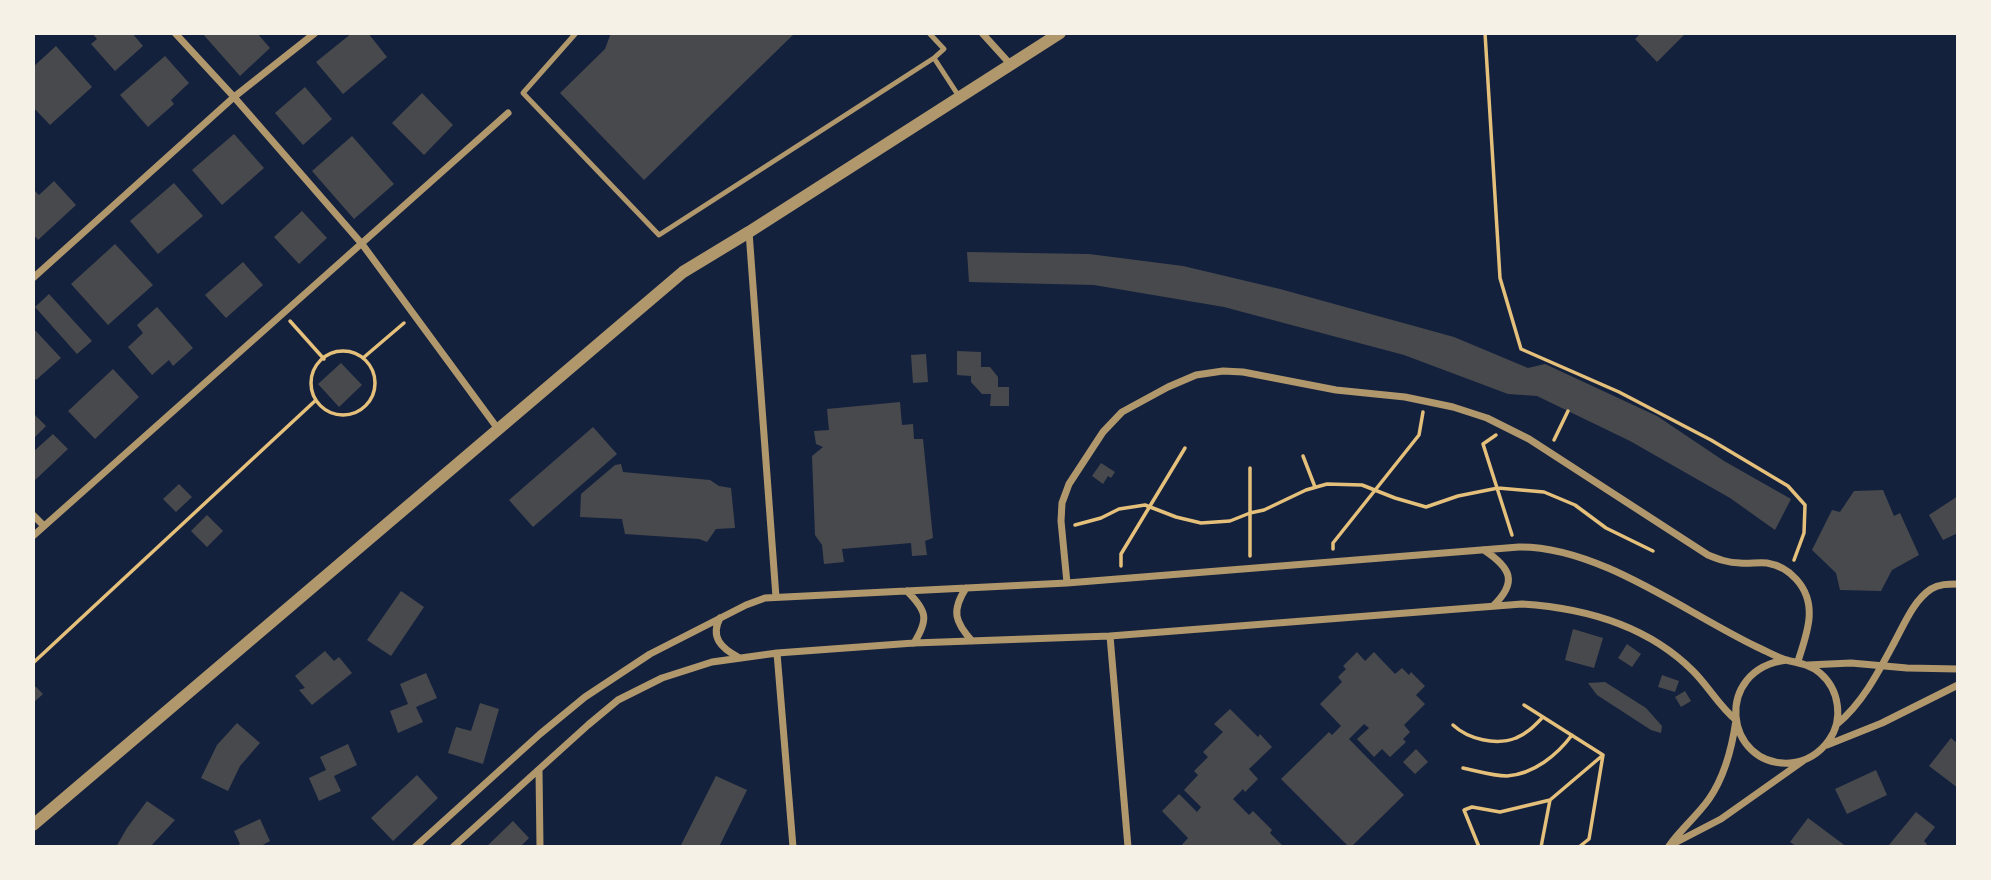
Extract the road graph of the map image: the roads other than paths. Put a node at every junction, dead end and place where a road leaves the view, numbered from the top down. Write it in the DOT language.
graph roads {
  1 [pos="175,33"];
  2 [pos="315,33"];
  3 [pos="576,33"];
  4 [pos="929,33"];
  5 [pos="982,33"];
  6 [pos="1060,33"];
  7 [pos="934,58"];
  8 [pos="1012,65"];
  9 [pos="234,97"];
  10 [pos="960,98"];
  11 [pos="508,113"];
  12 [pos="749,232"];
  13 [pos="362,244"];
  14 [pos="33,278"];
  15 [pos="498,429"];
  16 [pos="33,515"];
  17 [pos="44,526"];
  18 [pos="33,536"];
  19 [pos="1484,550"];
  20 [pos="1067,583"];
  21 [pos="1958,584"];
  22 [pos="966,588"];
  23 [pos="906,591"];
  24 [pos="776,597"];
  25 [pos="1492,606"];
  26 [pos="720,617"];
  27 [pos="1110,636"];
  28 [pos="972,641"];
  29 [pos="914,643"];
  30 [pos="777,653"];
  31 [pos="738,657"];
  32 [pos="1787,660"];
  33 [pos="1798,662"];
  34 [pos="1808,665"];
  35 [pos="1882,665"];
  36 [pos="1958,669"];
  37 [pos="1958,685"];
  38 [pos="1736,720"];
  39 [pos="1837,724"];
  40 [pos="1826,745"];
  41 [pos="1805,760"];
  42 [pos="539,770"];
  43 [pos="33,825"];
  44 [pos="415,847"];
  45 [pos="453,847"];
  46 [pos="540,847"];
  47 [pos="793,847"];
  48 [pos="1128,847"];
  49 [pos="1668,847"];
  1 -- 9 [label="street"];
  2 -- 9 [label="street"];
  3 -- 7 [label="lane"];
  4 -- 7 [label="lane"];
  5 -- 8 [label="street"];
  6 -- 8 [label="street"];
  7 -- 10 [label="lane"];
  8 -- 10 [label="street"];
  9 -- 13 [label="street"];
  9 -- 14 [label="street"];
  10 -- 12 [label="street"];
  11 -- 13 [label="street"];
  12 -- 15 [label="street"];
  12 -- 24 [label="street"];
  13 -- 15 [label="street"];
  13 -- 17 [label="street"];
  15 -- 43 [label="street"];
  16 -- 17 [label="street"];
  17 -- 18 [label="street"];
  19 -- 20 [label="street"];
  19 -- 25 [label="street"];
  19 -- 32 [label="street"];
  20 -- 22 [label="street"];
  20 -- 33 [label="street"];
  21 -- 35 [label="street"];
  22 -- 23 [label="street"];
  22 -- 28 [label="street"];
  23 -- 24 [label="street"];
  23 -- 29 [label="street"];
  24 -- 26 [label="street"];
  25 -- 27 [label="street"];
  25 -- 38 [label="street"];
  26 -- 31 [label="street"];
  26 -- 44 [label="street"];
  27 -- 28 [label="street"];
  27 -- 48 [label="street"];
  28 -- 29 [label="street"];
  29 -- 30 [label="street"];
  30 -- 31 [label="street"];
  30 -- 47 [label="street"];
  31 -- 42 [label="street"];
  32 -- 33 [label="street"];
  32 -- 38 [label="street"];
  33 -- 34 [label="street"];
  34 -- 35 [label="street"];
  34 -- 39 [label="street"];
  35 -- 36 [label="street"];
  35 -- 39 [label="street"];
  37 -- 40 [label="street"];
  38 -- 41 [label="street"];
  38 -- 49 [label="street"];
  39 -- 40 [label="street"];
  40 -- 41 [label="street"];
  41 -- 49 [label="street"];
  42 -- 45 [label="street"];
  42 -- 46 [label="street"];
}
